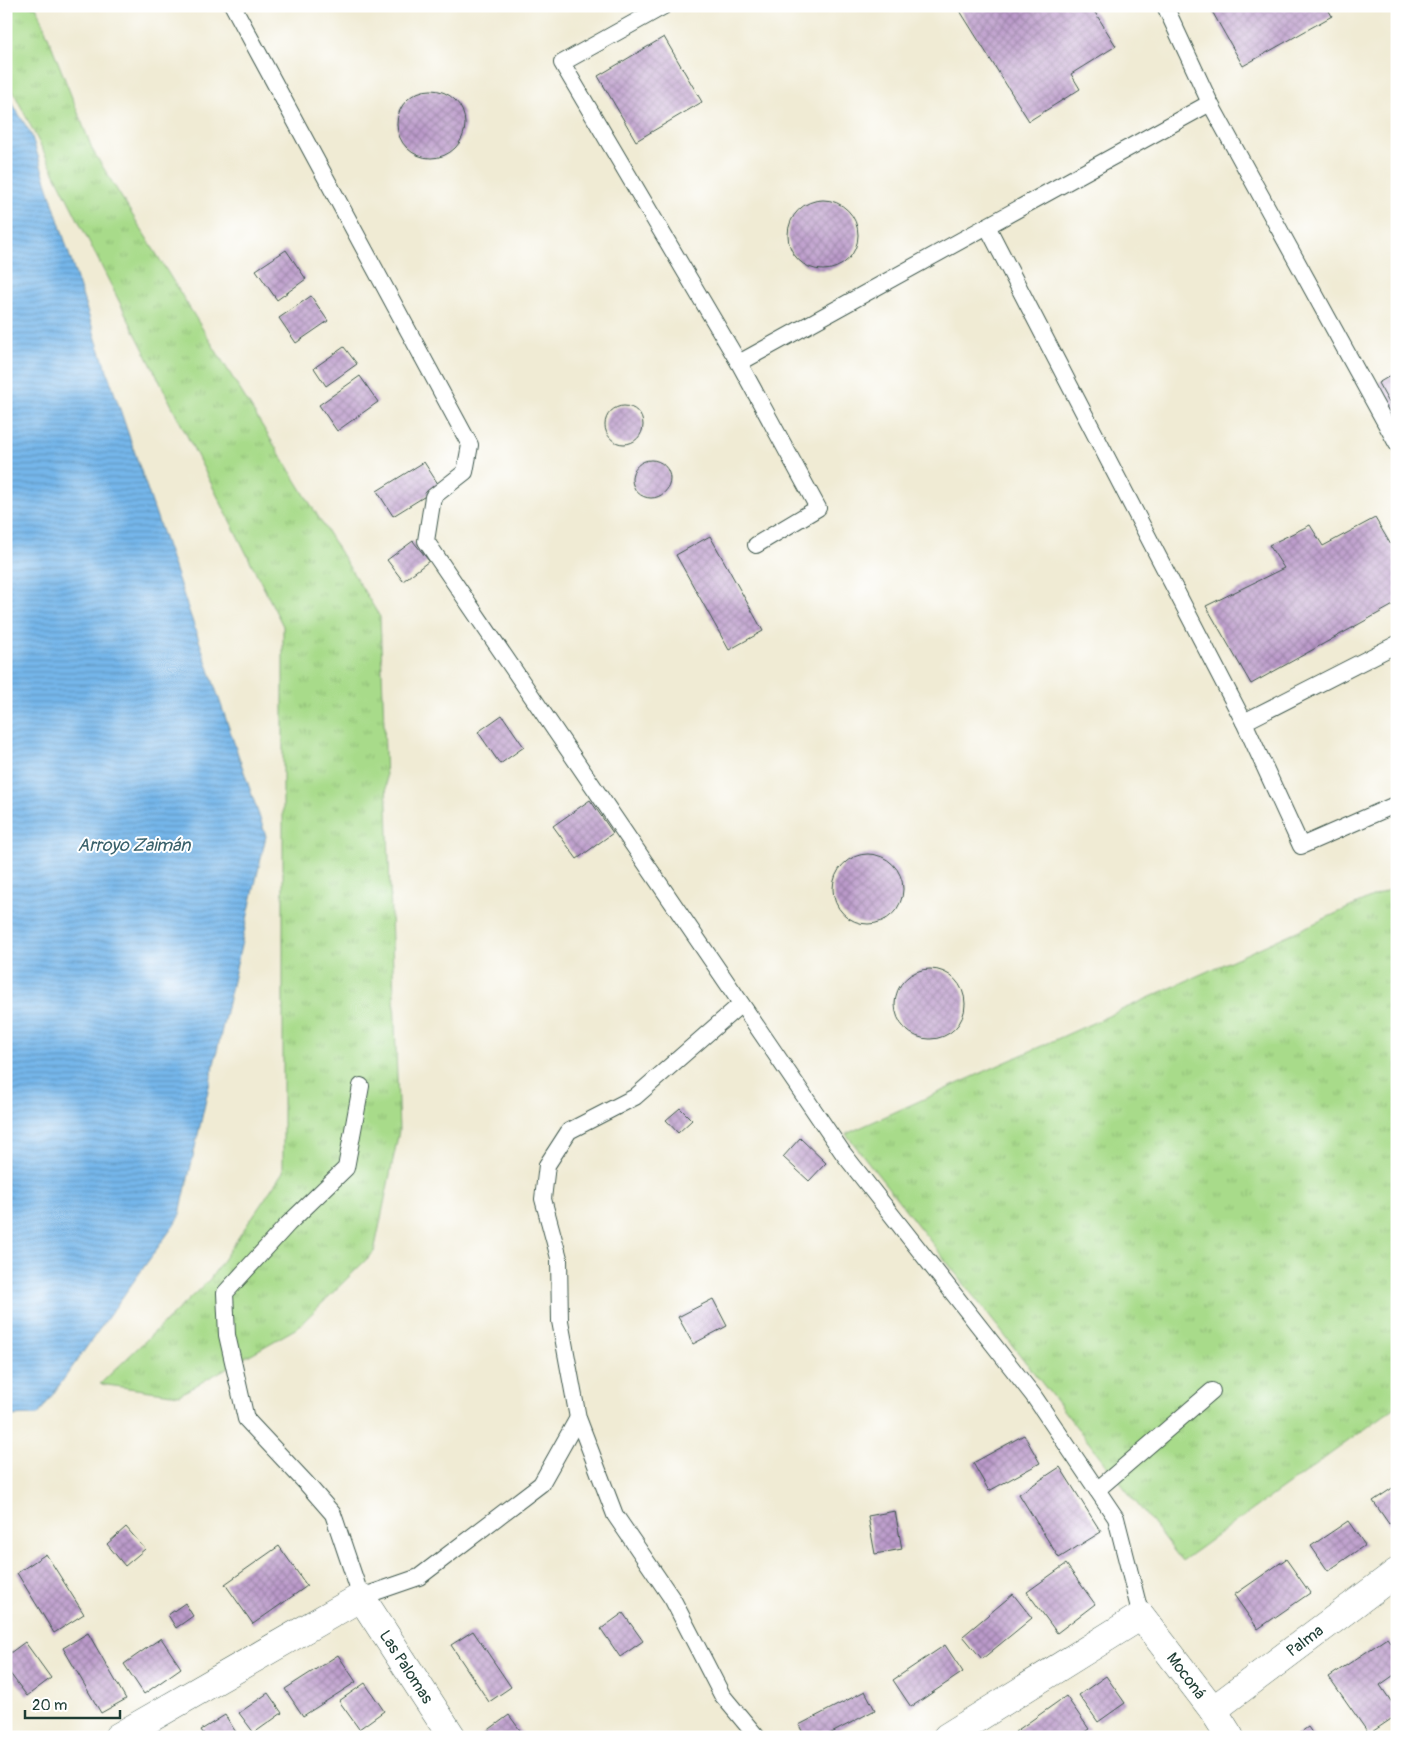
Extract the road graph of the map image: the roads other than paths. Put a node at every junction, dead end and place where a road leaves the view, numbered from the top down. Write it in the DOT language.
graph roads {
  1 [pos="233,6"];
  2 [pos="664,6"];
  3 [pos="1164,6"];
  4 [pos="1210,103"];
  5 [pos="987,226"];
  6 [pos="739,363"];
  7 [pos="1397,444"];
  8 [pos="756,545"];
  9 [pos="1397,644"];
  10 [pos="1244,722"];
  11 [pos="1397,804"];
  12 [pos="741,1004"];
  13 [pos="361,1086"];
  14 [pos="1212,1391"];
  15 [pos="578,1418"];
  16 [pos="1097,1490"];
  17 [pos="1397,1572"];
  18 [pos="361,1597"];
  19 [pos="1141,1616"];
  20 [pos="1213,1710"];
  21 [pos="118,1737"];
  22 [pos="452,1737"];
  23 [pos="757,1737"];
  24 [pos="947,1737"];
  25 [pos="1230,1737"];
  1 -- 12 [label="lane"];
  2 -- 6 [label="lane"];
  3 -- 4 [label="lane"];
  4 -- 5 [label="lane"];
  4 -- 7 [label="lane"];
  5 -- 6 [label="lane"];
  5 -- 10 [label="lane"];
  6 -- 8 [label="lane"];
  9 -- 10 [label="lane"];
  10 -- 11 [label="lane"];
  12 -- 15 [label="lane"];
  12 -- 16 [label="lane"];
  13 -- 18 [label="lane"];
  14 -- 16 [label="lane"];
  15 -- 18 [label="lane"];
  15 -- 23 [label="lane"];
  16 -- 19 [label="lane"];
  17 -- 20 [label="street, Palma"];
  18 -- 21 [label="street"];
  18 -- 22 [label="street, Las Palomas"];
  19 -- 20 [label="street, Moconá"];
  19 -- 24 [label="street"];
  20 -- 25 [label="street, Moconá"];
}
